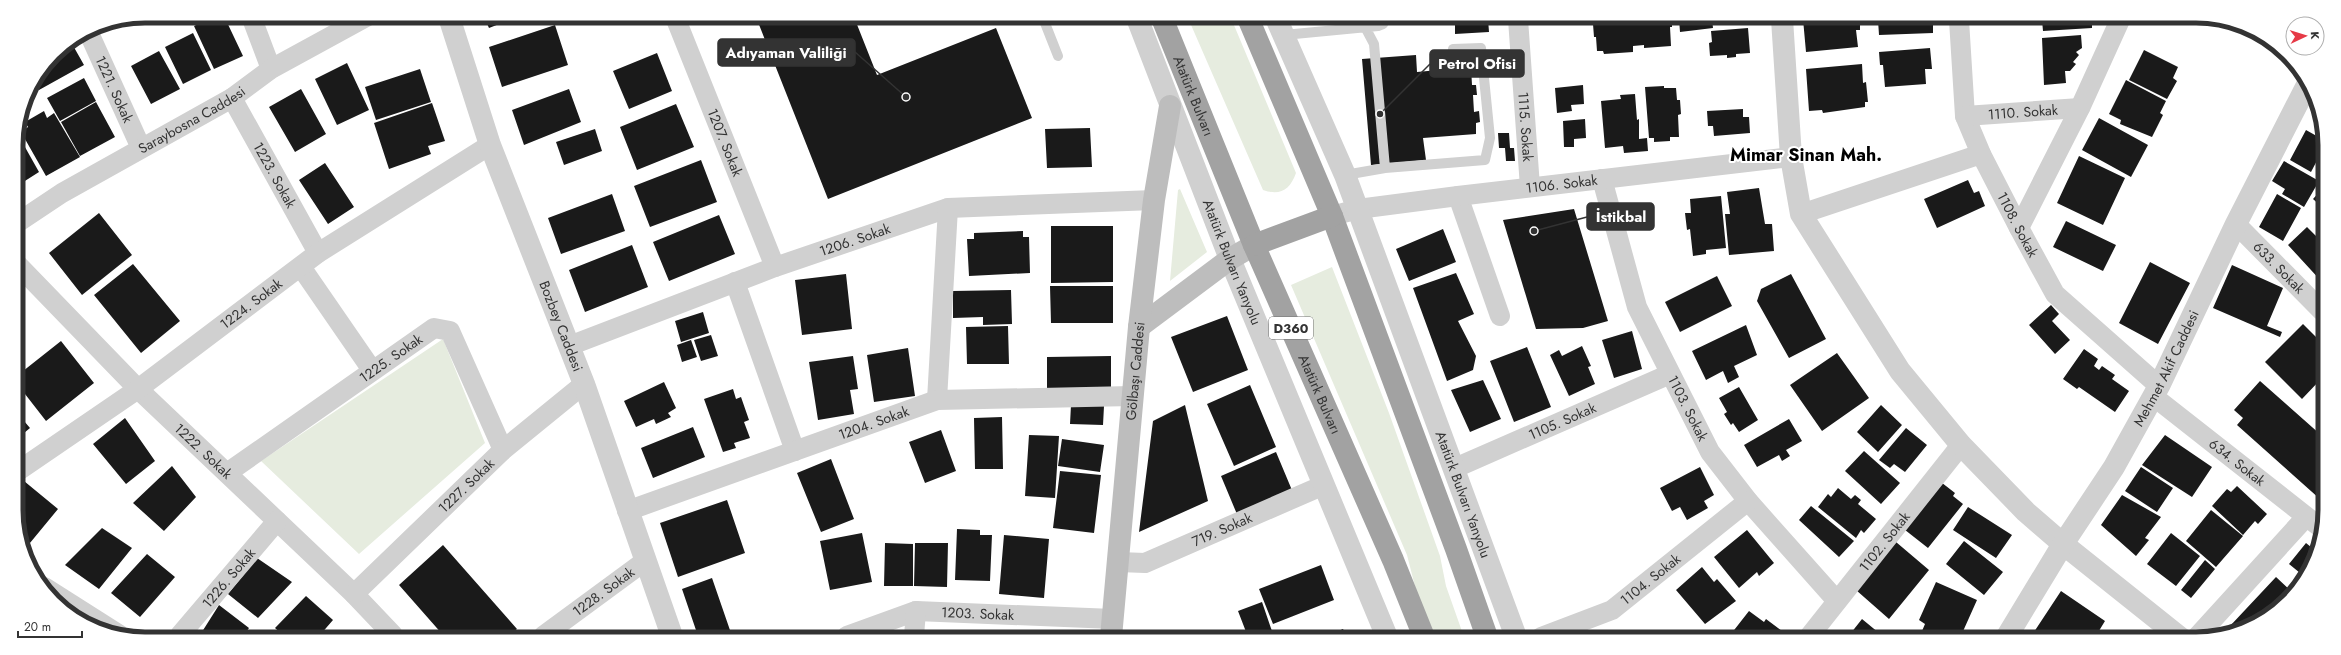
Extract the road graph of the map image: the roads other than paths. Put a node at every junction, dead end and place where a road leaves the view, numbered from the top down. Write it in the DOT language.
graph roads {
  1 [pos="253,23"];
  2 [pos="355,23"];
  3 [pos="451,23"];
  4 [pos="677,23"];
  5 [pos="1045,23"];
  6 [pos="1139,23"];
  7 [pos="1164,23"];
  8 [pos="1250,23"];
  9 [pos="1383,23"];
  10 [pos="1518,23"];
  11 [pos="1782,23"];
  12 [pos="1959,23"];
  13 [pos="2118,23"];
  14 [pos="1280,27"];
  15 [pos="1365,27"];
  16 [pos="90,36"];
  17 [pos="1453,49"];
  18 [pos="1058,56"];
  19 [pos="271,69"];
  20 [pos="2304,90"];
  21 [pos="232,98"];
  22 [pos="1170,106"];
  23 [pos="2080,108"];
  24 [pos="1965,116"];
  25 [pos="490,145"];
  26 [pos="141,148"];
  27 [pos="1981,154"];
  28 [pos="1791,157"];
  29 [pos="1385,168"];
  30 [pos="1346,175"];
  31 [pos="1602,179"];
  32 [pos="1530,187"];
  33 [pos="1458,196"];
  34 [pos="1154,200"];
  35 [pos="948,208"];
  36 [pos="1358,209"];
  37 [pos="1801,214"];
  38 [pos="1332,216"];
  39 [pos="23,219"];
  40 [pos="2236,224"];
  41 [pos="2019,228"];
  42 [pos="1254,245"];
  43 [pos="318,253"];
  44 [pos="1230,259"];
  45 [pos="301,267"];
  46 [pos="775,267"];
  47 [pos="23,270"];
  48 [pos="735,282"];
  49 [pos="2318,307"];
  50 [pos="1500,316"];
  51 [pos="1139,327"];
  52 [pos="569,346"];
  53 [pos="372,370"];
  54 [pos="1670,374"];
  55 [pos="584,384"];
  56 [pos="138,389"];
  57 [pos="2156,391"];
  58 [pos="1132,396"];
  59 [pos="937,400"];
  60 [pos="1961,445"];
  61 [pos="504,450"];
  62 [pos="795,451"];
  63 [pos="23,468"];
  64 [pos="1455,468"];
  65 [pos="227,473"];
  66 [pos="1324,486"];
  67 [pos="1748,501"];
  68 [pos="627,511"];
  69 [pos="277,521"];
  70 [pos="2313,523"];
  71 [pos="2063,544"];
  72 [pos="645,561"];
  73 [pos="1119,562"];
  74 [pos="354,594"];
  75 [pos="60,598"];
  76 [pos="1837,601"];
  77 [pos="916,611"];
  78 [pos="100,624"];
  79 [pos="1112,628"];
  80 [pos="183,632"];
  81 [pos="390,632"];
  82 [pos="548,632"];
  83 [pos="671,632"];
  84 [pos="858,632"];
  85 [pos="914,632"];
  86 [pos="1385,632"];
  87 [pos="1422,632"];
  88 [pos="1485,632"];
  89 [pos="1514,632"];
  90 [pos="1554,632"];
  91 [pos="1813,632"];
  92 [pos="2010,632"];
  93 [pos="2173,632"];
  94 [pos="2202,632"];
  1 -- 19 [label="street"];
  2 -- 19 [label="street, Saraybosna Caddesi"];
  3 -- 25 [label="street, Bozbey Caddesi"];
  4 -- 46 [label="street, 1207. Sokak"];
  5 -- 18 [label="lane"];
  6 -- 22 [label="street, Atatürk Bulvarı Yanyolu"];
  7 -- 42 [label="highway, Atatürk Bulvarı / D360"];
  8 -- 38 [label="highway"];
  9 -- 15 [label="lane"];
  10 -- 32 [label="street, 1115. Sokak"];
  11 -- 28 [label="street"];
  12 -- 24 [label="street, 1108. Sokak"];
  13 -- 23 [label="street"];
  14 -- 15 [label="lane"];
  14 -- 30 [label="street, Atatürk Bulvarı Yanyolu"];
  15 -- 29 [label="lane"];
  16 -- 26 [label="street, 1221. Sokak"];
  17 -- 29 [label="lane"];
  19 -- 21 [label="street, Saraybosna Caddesi"];
  20 -- 40 [label="street, Mehmet Akif Caddesi"];
  21 -- 26 [label="street, Saraybosna Caddesi"];
  21 -- 43 [label="street, 1223. Sokak"];
  22 -- 34 [label="main road, Gölbaşı Caddesi"];
  22 -- 44 [label="street, Atatürk Bulvarı Yanyolu"];
  23 -- 24 [label="street, 1110. Sokak"];
  23 -- 41 [label="street"];
  24 -- 27 [label="street, 1108. Sokak"];
  25 -- 43 [label="street, 1224. Sokak"];
  25 -- 52 [label="street, Bozbey Caddesi"];
  26 -- 39 [label="street, Saraybosna Caddesi"];
  27 -- 37 [label="street"];
  27 -- 41 [label="street, 1108. Sokak"];
  28 -- 31 [label="street, 1106. Sokak"];
  28 -- 37 [label="street"];
  29 -- 30 [label="lane"];
  30 -- 36 [label="street, Atatürk Bulvarı Yanyolu"];
  31 -- 32 [label="street, 1106. Sokak"];
  31 -- 54 [label="street, 1103. Sokak"];
  32 -- 33 [label="street, 1106. Sokak"];
  33 -- 36 [label="street, 1106. Sokak"];
  33 -- 50 [label="street"];
  34 -- 35 [label="street, 1206. Sokak"];
  34 -- 51 [label="main road, Gölbaşı Caddesi"];
  35 -- 46 [label="street, 1206. Sokak"];
  35 -- 59 [label="street"];
  36 -- 38 [label="street, 1106. Sokak"];
  36 -- 64 [label="street, Atatürk Bulvarı Yanyolu"];
  37 -- 60 [label="street"];
  38 -- 42 [label="highway"];
  38 -- 88 [label="highway"];
  40 -- 49 [label="street, 633. Sokak"];
  40 -- 57 [label="street, Mehmet Akif Caddesi"];
  41 -- 57 [label="street, 1108. Sokak"];
  42 -- 44 [label="main road"];
  42 -- 87 [label="highway, Atatürk Bulvarı / D360"];
  43 -- 45 [label="street, 1224. Sokak"];
  44 -- 51 [label="main road"];
  44 -- 66 [label="street, Atatürk Bulvarı Yanyolu"];
  45 -- 53 [label="street"];
  45 -- 56 [label="street, 1224. Sokak"];
  46 -- 48 [label="street, 1206. Sokak"];
  47 -- 56 [label="street, 1222. Sokak"];
  48 -- 52 [label="street, 1206. Sokak"];
  48 -- 62 [label="street"];
  51 -- 58 [label="main road, Gölbaşı Caddesi"];
  52 -- 55 [label="street, Bozbey Caddesi"];
  53 -- 61 [label="street, 1225. Sokak"];
  53 -- 65 [label="street, 1225. Sokak"];
  54 -- 64 [label="street, 1105. Sokak"];
  54 -- 67 [label="street, 1103. Sokak"];
  55 -- 61 [label="street, 1227. Sokak"];
  55 -- 68 [label="street, Bozbey Caddesi"];
  56 -- 63 [label="street, 1224. Sokak"];
  56 -- 65 [label="street, 1222. Sokak"];
  57 -- 70 [label="street, 634. Sokak"];
  57 -- 71 [label="street, Mehmet Akif Caddesi"];
  58 -- 59 [label="street, 1204. Sokak"];
  58 -- 73 [label="main road, Gölbaşı Caddesi"];
  59 -- 62 [label="street, 1204. Sokak"];
  60 -- 71 [label="street"];
  60 -- 76 [label="street, 1102. Sokak"];
  61 -- 74 [label="street, 1227. Sokak"];
  62 -- 68 [label="street, 1204. Sokak"];
  64 -- 89 [label="street, Atatürk Bulvarı Yanyolu"];
  65 -- 69 [label="street, 1222. Sokak"];
  66 -- 73 [label="street, 719. Sokak"];
  66 -- 86 [label="street, Atatürk Bulvarı Yanyolu"];
  67 -- 76 [label="street, 1103. Sokak"];
  67 -- 90 [label="street, 1104. Sokak"];
  68 -- 72 [label="street, Bozbey Caddesi"];
  69 -- 74 [label="street, 1222. Sokak"];
  69 -- 80 [label="street, 1226. Sokak"];
  70 -- 94 [label="street"];
  71 -- 92 [label="street, Mehmet Akif Caddesi"];
  71 -- 93 [label="street"];
  72 -- 82 [label="street, 1228. Sokak"];
  72 -- 83 [label="street, Bozbey Caddesi"];
  73 -- 79 [label="main road, Gölbaşı Caddesi"];
  74 -- 81 [label="street, 1222. Sokak"];
  75 -- 78 [label="street"];
  76 -- 91 [label="street, 1102. Sokak"];
  77 -- 79 [label="street, 1203. Sokak"];
  77 -- 84 [label="street, 1203. Sokak"];
  77 -- 85 [label="street"];
}
